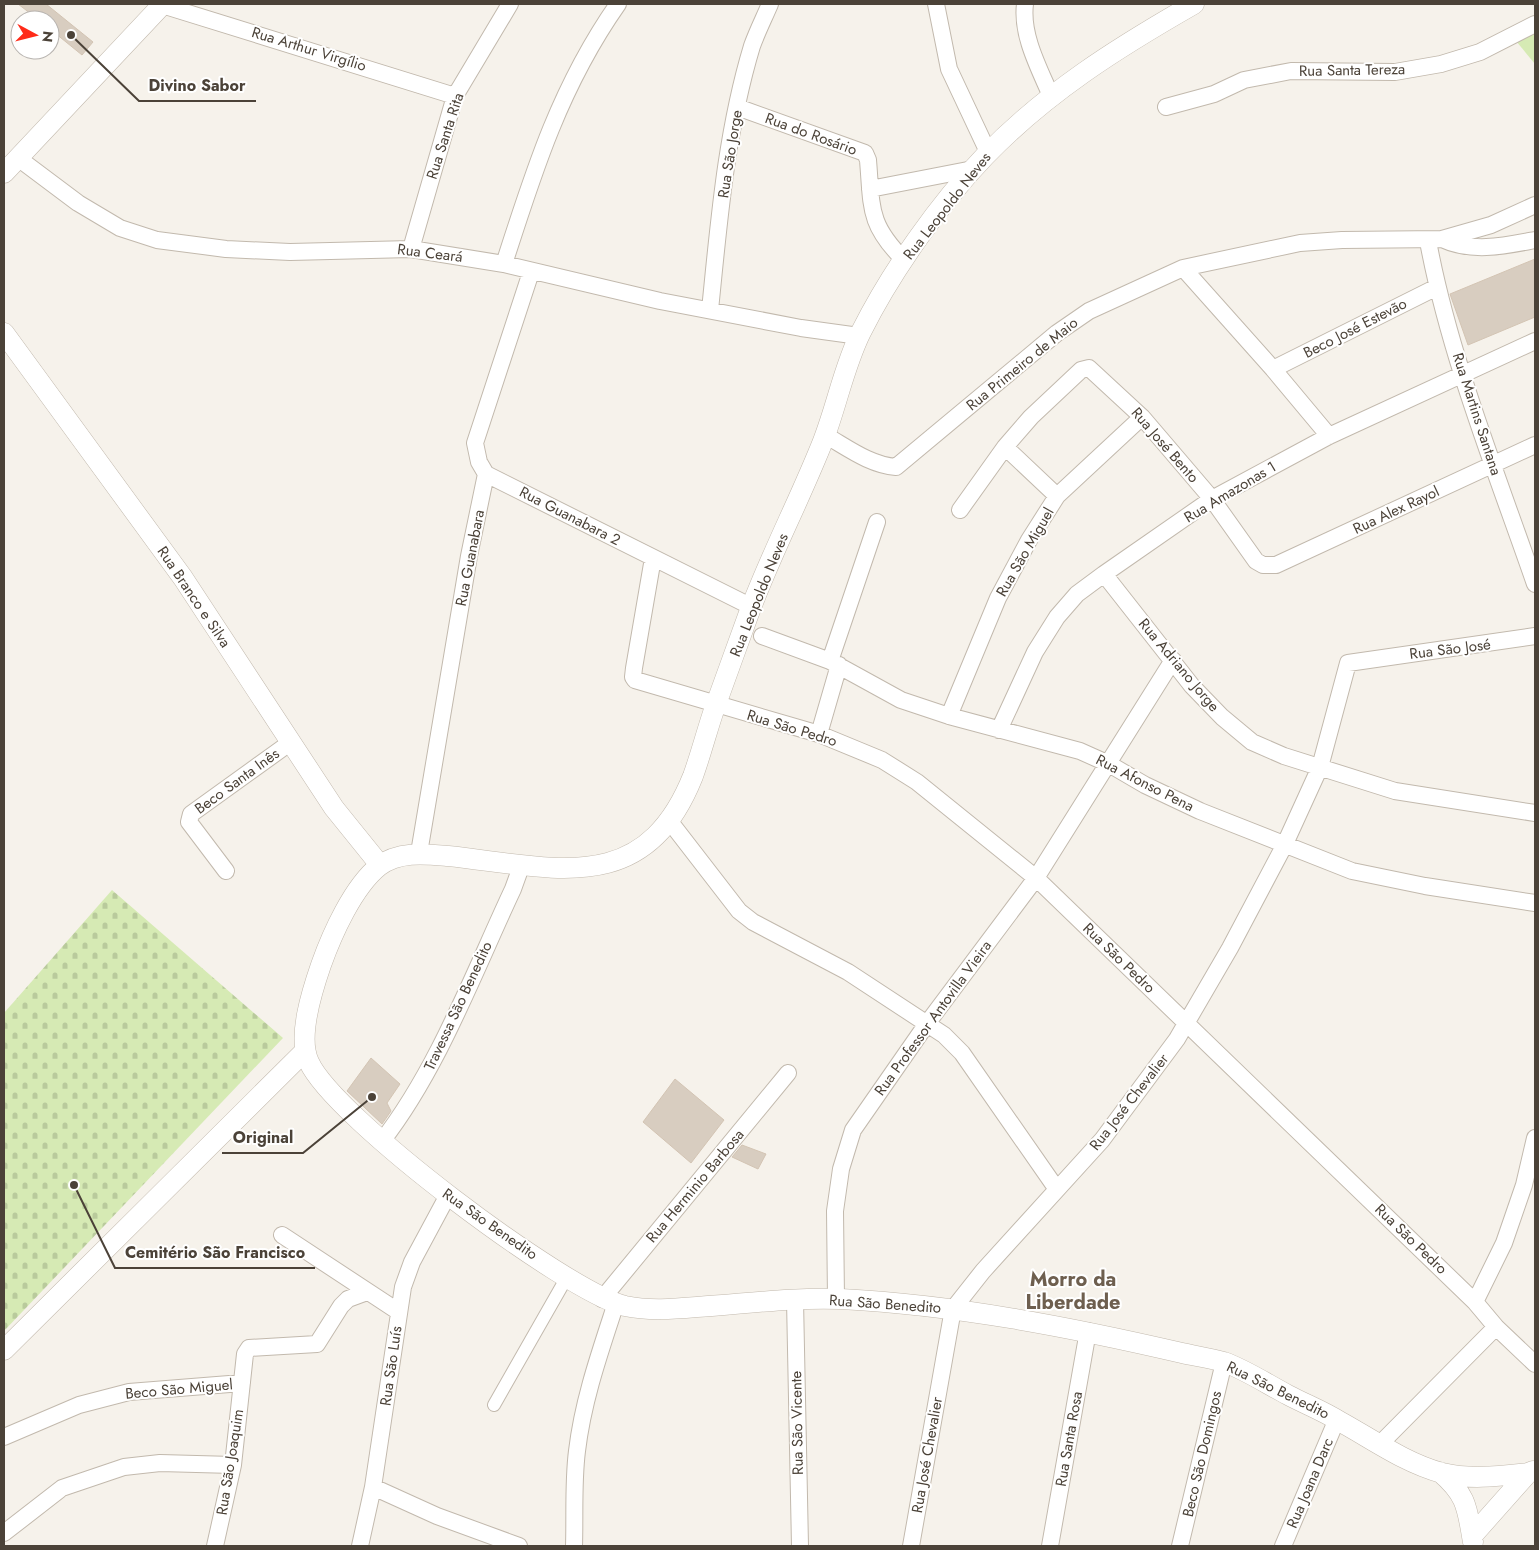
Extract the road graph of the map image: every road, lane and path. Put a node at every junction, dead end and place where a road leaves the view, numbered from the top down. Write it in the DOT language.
graph roads {
  1 [pos="163,4"];
  2 [pos="510,4"];
  3 [pos="618,4"];
  4 [pos="770,4"];
  5 [pos="936,4"];
  6 [pos="1025,4"];
  7 [pos="1194,4"];
  8 [pos="1535,24"];
  9 [pos="455,96"];
  10 [pos="1051,96"];
  11 [pos="737,107"];
  12 [pos="1166,107"];
  13 [pos="988,152"];
  14 [pos="18,158"];
  15 [pos="974,169"];
  16 [pos="4,173"];
  17 [pos="870,189"];
  18 [pos="1535,205"];
  19 [pos="1435,240"];
  20 [pos="1535,240"];
  21 [pos="411,249"];
  22 [pos="904,260"];
  23 [pos="504,264"];
  24 [pos="1183,268"];
  25 [pos="531,272"];
  26 [pos="1437,287"];
  27 [pos="710,310"];
  28 [pos="4,332"];
  29 [pos="859,336"];
  30 [pos="1535,341"];
  31 [pos="1273,369"];
  32 [pos="1464,374"];
  33 [pos="1142,416"];
  34 [pos="825,435"];
  35 [pos="1329,436"];
  36 [pos="1535,445"];
  37 [pos="1005,447"];
  38 [pos="1494,465"];
  39 [pos="486,474"];
  40 [pos="1057,496"];
  41 [pos="1212,499"];
  42 [pos="960,510"];
  43 [pos="877,522"];
  44 [pos="653,558"];
  45 [pos="1256,561"];
  46 [pos="1104,574"];
  47 [pos="1535,584"];
  48 [pos="752,606"];
  49 [pos="762,636"];
  50 [pos="1535,636"];
  51 [pos="1365,659"];
  52 [pos="1173,660"];
  53 [pos="834,663"];
  54 [pos="716,705"];
  55 [pos="949,716"];
  56 [pos="999,730"];
  57 [pos="819,734"];
  58 [pos="291,742"];
  59 [pos="1109,764"];
  60 [pos="1320,768"];
  61 [pos="1535,813"];
  62 [pos="671,822"];
  63 [pos="1284,846"];
  64 [pos="419,853"];
  65 [pos="522,864"];
  66 [pos="380,866"];
  67 [pos="226,871"];
  68 [pos="1036,878"];
  69 [pos="1535,903"];
  70 [pos="1186,1022"];
  71 [pos="926,1024"];
  72 [pos="304,1052"];
  73 [pos="788,1073"];
  74 [pos="1535,1138"];
  75 [pos="382,1141"];
  76 [pos="1056,1188"];
  77 [pos="448,1195"];
  78 [pos="282,1235"];
  79 [pos="567,1277"];
  80 [pos="367,1292"];
  81 [pos="836,1299"];
  82 [pos="795,1300"];
  83 [pos="609,1301"];
  84 [pos="1475,1302"];
  85 [pos="953,1309"];
  86 [pos="399,1312"];
  87 [pos="1496,1327"];
  88 [pos="1088,1331"];
  89 [pos="4,1350"];
  90 [pos="1224,1362"];
  91 [pos="1535,1364"];
  92 [pos="242,1384"];
  93 [pos="494,1405"];
  94 [pos="1337,1419"];
  95 [pos="4,1437"];
  96 [pos="1379,1445"];
  97 [pos="233,1465"];
  98 [pos="1440,1472"];
  99 [pos="1532,1472"];
  100 [pos="373,1487"];
  101 [pos="4,1533"];
  102 [pos="1473,1541"];
  103 [pos="215,1546"];
  104 [pos="360,1546"];
  105 [pos="519,1546"];
  106 [pos="574,1546"];
  107 [pos="800,1546"];
  108 [pos="911,1546"];
  109 [pos="1050,1546"];
  110 [pos="1180,1546"];
  111 [pos="1283,1546"];
  1 -- 9 [label="street, Rua Arthur Virgílio"];
  1 -- 14 [label="street"];
  2 -- 9 [label="street, Rua Santa Rita"];
  3 -- 23 [label="street"];
  4 -- 11 [label="street, Rua São Jorge"];
  5 -- 13 [label="street"];
  6 -- 10 [label="street"];
  7 -- 10 [label="street, Rua Leopoldo Neves"];
  8 -- 12 [label="street, Rua Santa Tereza"];
  9 -- 21 [label="street, Rua Santa Rita"];
  10 -- 13 [label="street, Rua Leopoldo Neves"];
  11 -- 17 [label="street, Rua do Rosário"];
  11 -- 27 [label="street, Rua São Jorge"];
  13 -- 15 [label="street, Rua Leopoldo Neves"];
  14 -- 16 [label="street"];
  14 -- 21 [label="street, Rua Ceará"];
  15 -- 17 [label="street"];
  15 -- 22 [label="street, Rua Leopoldo Neves"];
  17 -- 22 [label="street, Rua do Rosário"];
  18 -- 19 [label="street, Rua Primeiro de Maio"];
  19 -- 20 [label="street, Rua Primeiro de Maio"];
  19 -- 24 [label="street, Rua Primeiro de Maio"];
  19 -- 26 [label="street, Rua Martins Santana"];
  21 -- 23 [label="street, Rua Ceará"];
  22 -- 29 [label="street, Rua Leopoldo Neves"];
  23 -- 25 [label="street, Rua Ceará"];
  24 -- 31 [label="street"];
  24 -- 34 [label="street, Rua Primeiro de Maio"];
  25 -- 27 [label="street, Rua Ceará"];
  25 -- 39 [label="street"];
  26 -- 31 [label="street, Beco José Estevão"];
  26 -- 32 [label="street, Rua Martins Santana"];
  27 -- 29 [label="street, Rua Ceará"];
  28 -- 58 [label="street, Rua Branco e Silva"];
  29 -- 34 [label="street, Rua Leopoldo Neves"];
  30 -- 32 [label="street, Rua Amazonas 1"];
  31 -- 35 [label="street"];
  32 -- 35 [label="street, Rua Amazonas 1"];
  32 -- 38 [label="street, Rua Martins Santana"];
  33 -- 37 [label="street, Rua José Bento"];
  33 -- 40 [label="street, Rua São Miguel"];
  33 -- 41 [label="street, Rua José Bento"];
  34 -- 48 [label="street, Rua Leopoldo Neves"];
  35 -- 41 [label="street, Rua Amazonas 1"];
  36 -- 38 [label="street, Rua Alex Rayol"];
  37 -- 40 [label="street"];
  37 -- 42 [label="street"];
  38 -- 45 [label="street, Rua Alex Rayol"];
  38 -- 47 [label="street, Rua Martins Santana"];
  39 -- 44 [label="street, Rua Guanabara 2"];
  39 -- 64 [label="street, Rua Guanabara"];
  40 -- 55 [label="street, Rua São Miguel"];
  41 -- 45 [label="street, Rua José Bento"];
  41 -- 46 [label="street, Rua Amazonas 1"];
  43 -- 53 [label="street"];
  44 -- 48 [label="street, Rua Guanabara 2"];
  44 -- 54 [label="street, Rua São Pedro"];
  46 -- 52 [label="street, Rua Adriano Jorge"];
  46 -- 56 [label="street, Rua Amazonas 1"];
  48 -- 54 [label="street, Rua Leopoldo Neves"];
  49 -- 53 [label="street, Rua Afonso Pena"];
  50 -- 51 [label="street, Rua São José"];
  51 -- 60 [label="street, Rua José Chevalier"];
  52 -- 59 [label="street, Rua Professor Antovilla Vieira"];
  52 -- 60 [label="street, Rua Adriano Jorge"];
  53 -- 55 [label="street, Rua Afonso Pena"];
  53 -- 57 [label="street"];
  54 -- 57 [label="street, Rua São Pedro"];
  54 -- 62 [label="street, Rua Leopoldo Neves"];
  55 -- 56 [label="street, Rua Afonso Pena"];
  56 -- 59 [label="street, Rua Afonso Pena"];
  57 -- 68 [label="street, Rua São Pedro"];
  58 -- 66 [label="street, Rua Branco e Silva"];
  58 -- 67 [label="street, Beco Santa Inês"];
  59 -- 63 [label="street, Rua Afonso Pena"];
  59 -- 68 [label="street, Rua Professor Antovilla Vieira"];
  60 -- 61 [label="street, Rua Adriano Jorge"];
  60 -- 63 [label="street, Rua José Chevalier"];
  62 -- 65 [label="street, Rua Leopoldo Neves"];
  62 -- 71 [label="street"];
  63 -- 69 [label="street, Rua Afonso Pena"];
  63 -- 70 [label="street, Rua José Chevalier"];
  64 -- 65 [label="street, Rua Leopoldo Neves"];
  64 -- 66 [label="street, Rua Leopoldo Neves"];
  65 -- 75 [label="street, Travessa São Benedito"];
  66 -- 72 [label="street, Rua Leopoldo Neves"];
  68 -- 70 [label="street, Rua São Pedro"];
  68 -- 71 [label="street, Rua Professor Antovilla Vieira"];
  70 -- 76 [label="street, Rua José Chevalier"];
  70 -- 84 [label="street, Rua São Pedro"];
  71 -- 76 [label="street"];
  71 -- 81 [label="street, Rua Professor Antovilla Vieira"];
  72 -- 75 [label="street, Rua São Benedito"];
  72 -- 89 [label="street"];
  73 -- 83 [label="street, Rua Herminio Barbosa"];
  74 -- 84 [label="street"];
  75 -- 77 [label="street, Rua São Benedito"];
  76 -- 85 [label="street, Rua José Chevalier"];
  77 -- 79 [label="street, Rua São Benedito"];
  77 -- 86 [label="street, Rua São Luís"];
  78 -- 80 [label="street"];
  79 -- 83 [label="street, Rua São Benedito"];
  79 -- 93 [label="street"];
  80 -- 86 [label="street"];
  80 -- 92 [label="street, Rua São Joaquim"];
  81 -- 82 [label="street, Rua São Benedito"];
  81 -- 85 [label="street, Rua São Benedito"];
  82 -- 83 [label="street, Rua São Benedito"];
  82 -- 107 [label="street, Rua São Vicente"];
  83 -- 106 [label="street, Rua Herminio Barbosa"];
  84 -- 87 [label="street, Rua São Pedro"];
  85 -- 88 [label="street, Rua São Benedito"];
  85 -- 108 [label="street, Rua José Chevalier"];
  86 -- 100 [label="street, Rua São Luís"];
  87 -- 91 [label="street, Rua São Pedro"];
  87 -- 96 [label="street"];
  88 -- 90 [label="street, Rua São Benedito"];
  88 -- 109 [label="street, Rua Santa Rosa"];
  90 -- 94 [label="street, Rua São Benedito"];
  90 -- 110 [label="street, Beco São Domingos"];
  92 -- 95 [label="street, Beco São Miguel"];
  92 -- 97 [label="street, Rua São Joaquim"];
  94 -- 96 [label="street, Rua São Benedito"];
  94 -- 111 [label="street, Rua Joana Darc"];
  96 -- 98 [label="street, Rua São Benedito"];
  97 -- 101 [label="street"];
  97 -- 103 [label="street, Rua São Joaquim"];
  98 -- 99 [label="street, Rua São Benedito"];
  98 -- 102 [label="street"];
  99 -- 102 [label="street, Rua São Benedito"];
  100 -- 104 [label="street, Rua São Luís"];
  100 -- 105 [label="street"];
}
